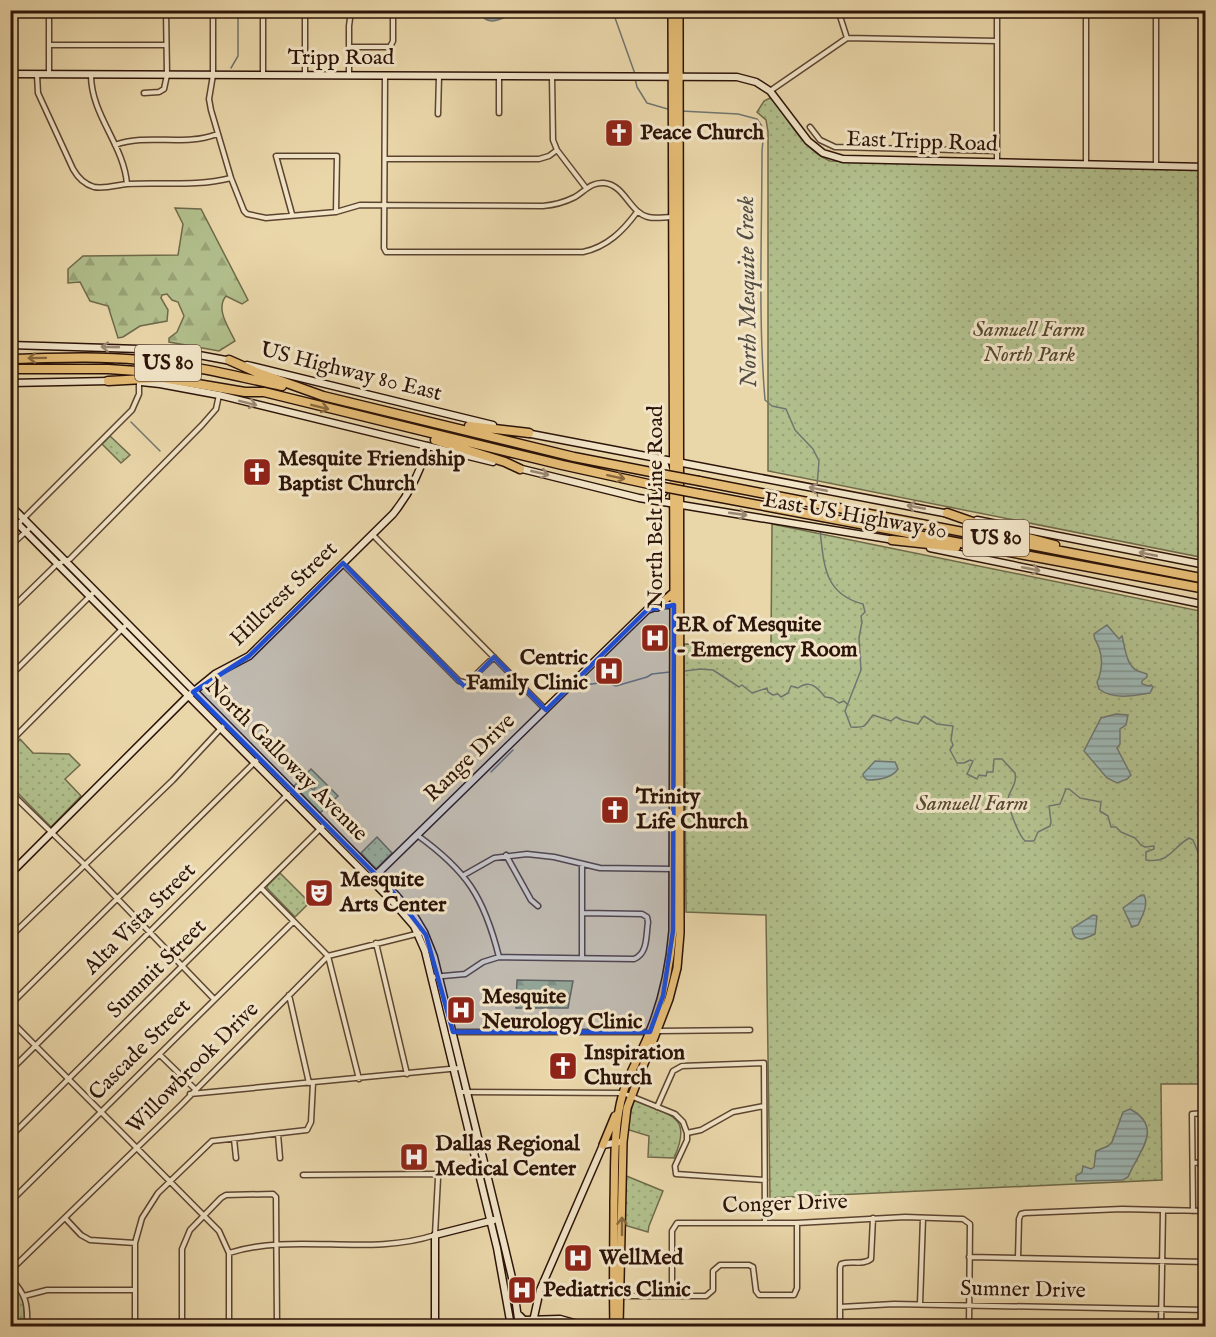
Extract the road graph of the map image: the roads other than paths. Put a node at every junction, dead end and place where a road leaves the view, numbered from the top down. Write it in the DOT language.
graph roads {
  1 [pos="50,10"];
  2 [pos="166,10"];
  3 [pos="213,10"];
  4 [pos="263,10"];
  5 [pos="286,10"];
  6 [pos="672,10"];
  7 [pos="679,10"];
  8 [pos="838,10"];
  9 [pos="997,10"];
  10 [pos="1086,10"];
  11 [pos="1156,10"];
  12 [pos="351,11"];
  13 [pos="305,12"];
  14 [pos="393,12"];
  15 [pos="464,13"];
  16 [pos="847,38"];
  17 [pos="997,40"];
  18 [pos="49,45"];
  19 [pos="166,45"];
  20 [pos="350,47"];
  21 [pos="10,74"];
  22 [pos="37,75"];
  23 [pos="49,75"];
  24 [pos="91,75"];
  25 [pos="167,75"];
  26 [pos="213,75"];
  27 [pos="305,75"];
  28 [pos="349,75"];
  29 [pos="385,75"];
  30 [pos="439,75"];
  31 [pos="263,76"];
  32 [pos="499,76"];
  33 [pos="552,76"];
  34 [pos="668,77"];
  35 [pos="680,77"];
  36 [pos="770,91"];
  37 [pos="144,93"];
  38 [pos="499,113"];
  39 [pos="438,114"];
  40 [pos="810,127"];
  41 [pos="218,134"];
  42 [pos="115,145"];
  43 [pos="557,150"];
  44 [pos="997,151"];
  45 [pos="385,159"];
  46 [pos="997,162"];
  47 [pos="1086,165"];
  48 [pos="1156,166"];
  49 [pos="1206,167"];
  50 [pos="231,178"];
  51 [pos="127,184"];
  52 [pos="586,188"];
  53 [pos="384,206"];
  54 [pos="637,211"];
  55 [pos="336,212"];
  56 [pos="292,214"];
  57 [pos="676,217"];
  58 [pos="10,345"];
  59 [pos="10,358"];
  60 [pos="229,360"];
  61 [pos="10,369"];
  62 [pos="108,381"];
  63 [pos="139,382"];
  64 [pos="10,383"];
  65 [pos="264,392"];
  66 [pos="219,396"];
  67 [pos="323,396"];
  68 [pos="435,422"];
  69 [pos="395,425"];
  70 [pos="529,433"];
  71 [pos="428,446"];
  72 [pos="652,456"];
  73 [pos="677,461"];
  74 [pos="520,469"];
  75 [pos="639,498"];
  76 [pos="677,505"];
  77 [pos="10,506"];
  78 [pos="947,513"];
  79 [pos="10,516"];
  80 [pos="21,521"];
  81 [pos="28,529"];
  82 [pos="372,534"];
  83 [pos="892,540"];
  84 [pos="10,546"];
  85 [pos="677,558"];
  86 [pos="65,562"];
  87 [pos="1066,562"];
  88 [pos="343,563"];
  89 [pos="57,564"];
  90 [pos="1206,565"];
  91 [pos="1151,569"];
  92 [pos="1206,579"];
  93 [pos="1206,589"];
  94 [pos="674,592"];
  95 [pos="92,593"];
  96 [pos="1206,604"];
  97 [pos="677,605"];
  98 [pos="657,607"];
  99 [pos="10,610"];
  100 [pos="125,627"];
  101 [pos="494,657"];
  102 [pos="10,676"];
  103 [pos="191,694"];
  104 [pos="546,710"];
  105 [pos="225,726"];
  106 [pos="10,742"];
  107 [pos="257,760"];
  108 [pos="10,792"];
  109 [pos="289,793"];
  110 [pos="19,800"];
  111 [pos="10,808"];
  112 [pos="326,823"];
  113 [pos="320,829"];
  114 [pos="52,833"];
  115 [pos="417,835"];
  116 [pos="506,855"];
  117 [pos="84,864"];
  118 [pos="582,864"];
  119 [pos="678,868"];
  120 [pos="10,874"];
  121 [pos="464,875"];
  122 [pos="373,878"];
  123 [pos="261,888"];
  124 [pos="117,900"];
  125 [pos="538,906"];
  126 [pos="582,913"];
  127 [pos="293,922"];
  128 [pos="421,932"];
  129 [pos="150,933"];
  130 [pos="10,937"];
  131 [pos="376,944"];
  132 [pos="328,956"];
  133 [pos="499,957"];
  134 [pos="582,957"];
  135 [pos="183,966"];
  136 [pos="435,976"];
  137 [pos="289,995"];
  138 [pos="214,999"];
  139 [pos="10,1005"];
  140 [pos="10,1020"];
  141 [pos="750,1030"];
  142 [pos="453,1032"];
  143 [pos="654,1032"];
  144 [pos="445,1034"];
  145 [pos="36,1045"];
  146 [pos="160,1055"];
  147 [pos="457,1069"];
  148 [pos="10,1071"];
  149 [pos="407,1074"];
  150 [pos="359,1078"];
  151 [pos="69,1079"];
  152 [pos="311,1083"];
  153 [pos="195,1090"];
  154 [pos="462,1092"];
  155 [pos="190,1094"];
  156 [pos="627,1094"];
  157 [pos="621,1103"];
  158 [pos="764,1106"];
  159 [pos="657,1107"];
  160 [pos="101,1111"];
  161 [pos="467,1112"];
  162 [pos="1206,1113"];
  163 [pos="687,1133"];
  164 [pos="278,1134"];
  165 [pos="10,1137"];
  166 [pos="234,1139"];
  167 [pos="619,1142"];
  168 [pos="603,1145"];
  169 [pos="137,1148"];
  170 [pos="236,1158"];
  171 [pos="280,1158"];
  172 [pos="1193,1162"];
  173 [pos="1206,1162"];
  174 [pos="303,1175"];
  175 [pos="765,1179"];
  176 [pos="170,1181"];
  177 [pos="483,1193"];
  178 [pos="492,1201"];
  179 [pos="10,1202"];
  180 [pos="1163,1211"];
  181 [pos="1193,1211"];
  182 [pos="1206,1211"];
  183 [pos="204,1215"];
  184 [pos="64,1218"];
  185 [pos="873,1218"];
  186 [pos="923,1218"];
  187 [pos="494,1220"];
  188 [pos="765,1223"];
  189 [pos="797,1223"];
  190 [pos="435,1235"];
  191 [pos="135,1243"];
  192 [pos="277,1244"];
  193 [pos="496,1246"];
  194 [pos="229,1253"];
  195 [pos="969,1257"];
  196 [pos="1018,1258"];
  197 [pos="508,1259"];
  198 [pos="1162,1261"];
  199 [pos="1206,1262"];
  200 [pos="10,1271"];
  201 [pos="10,1277"];
  202 [pos="513,1282"];
  203 [pos="504,1283"];
  204 [pos="134,1290"];
  205 [pos="24,1296"];
  206 [pos="617,1296"];
  207 [pos="672,1296"];
  208 [pos="920,1304"];
  209 [pos="969,1306"];
  210 [pos="840,1307"];
  211 [pos="1161,1309"];
  212 [pos="517,1310"];
  213 [pos="1206,1310"];
  214 [pos="532,1324"];
  215 [pos="27,1326"];
  216 [pos="135,1326"];
  217 [pos="182,1326"];
  218 [pos="229,1326"];
  219 [pos="277,1326"];
  220 [pos="435,1326"];
  221 [pos="511,1326"];
  222 [pos="519,1326"];
  223 [pos="527,1326"];
  224 [pos="585,1326"];
  225 [pos="614,1326"];
  226 [pos="620,1326"];
  227 [pos="840,1326"];
  228 [pos="969,1326"];
  229 [pos="1161,1326"];
  1 -- 18 [label="street"];
  2 -- 19 [label="street"];
  3 -- 26 [label="street"];
  4 -- 31 [label="street"];
  5 -- 13 [label="street"];
  6 -- 34 [label="main road, North Belt Line Road"];
  7 -- 35 [label="main road, North Belt Line Road"];
  8 -- 16 [label="street"];
  9 -- 17 [label="street"];
  10 -- 47 [label="street"];
  11 -- 48 [label="street"];
  12 -- 13 [label="street"];
  12 -- 14 [label="street"];
  12 -- 20 [label="street"];
  13 -- 27 [label="street"];
  14 -- 15 [label="street"];
  14 -- 20 [label="street"];
  16 -- 17 [label="street"];
  16 -- 36 [label="street"];
  17 -- 44 [label="street"];
  18 -- 19 [label="street"];
  18 -- 23 [label="street"];
  19 -- 25 [label="street"];
  20 -- 28 [label="street"];
  21 -- 22 [label="main road, Tripp Road"];
  22 -- 23 [label="main road, Tripp Road"];
  22 -- 51 [label="street"];
  23 -- 24 [label="main road, Tripp Road"];
  24 -- 25 [label="main road, Tripp Road"];
  24 -- 42 [label="street"];
  25 -- 26 [label="main road, Tripp Road"];
  25 -- 37 [label="street"];
  26 -- 31 [label="main road, Tripp Road"];
  26 -- 41 [label="street"];
  27 -- 28 [label="main road, Tripp Road"];
  27 -- 31 [label="main road, Tripp Road"];
  28 -- 29 [label="main road, Tripp Road"];
  29 -- 30 [label="main road, Tripp Road"];
  29 -- 45 [label="street"];
  30 -- 32 [label="main road, Tripp Road"];
  30 -- 39 [label="street"];
  32 -- 33 [label="main road, Tripp Road"];
  32 -- 38 [label="street"];
  33 -- 34 [label="main road, Tripp Road"];
  33 -- 43 [label="street"];
  34 -- 35 [label="main road, East Tripp Road"];
  34 -- 57 [label="main road, North Belt Line Road"];
  35 -- 36 [label="main road, East Tripp Road"];
  35 -- 57 [label="main road, North Belt Line Road"];
  36 -- 46 [label="main road, East Tripp Road"];
  40 -- 44 [label="street"];
  41 -- 42 [label="street"];
  41 -- 50 [label="street"];
  42 -- 51 [label="street"];
  43 -- 45 [label="street"];
  43 -- 52 [label="street"];
  44 -- 46 [label="street"];
  45 -- 53 [label="street"];
  46 -- 47 [label="main road, East Tripp Road"];
  47 -- 48 [label="main road, East Tripp Road"];
  48 -- 49 [label="main road, East Tripp Road"];
  50 -- 51 [label="street"];
  50 -- 56 [label="street"];
  52 -- 53 [label="street"];
  52 -- 54 [label="street"];
  53 -- 54 [label="street"];
  53 -- 55 [label="street"];
  54 -- 57 [label="street"];
  55 -- 56 [label="street"];
  55 -- 56 [label="street"];
  57 -- 73 [label="main road, North Belt Line Road"];
  60 -- 58 [label="main road, US Highway 80 East, one-way"];
  67 -- 59 [label="highway, US 80, one-way"];
  60 -- 67 [label="highway"];
  60 -- 70 [label="main road, US Highway 80 East"];
  61 -- 65 [label="highway, US 80"];
  62 -- 63 [label="main road"];
  62 -- 64 [label="main road"];
  62 -- 65 [label="highway"];
  63 -- 66 [label="main road"];
  63 -- 80 [label="street"];
  65 -- 69 [label="highway, US 80, one-way"];
  66 -- 71 [label="main road, one-way"];
  66 -- 86 [label="street"];
  67 -- 68 [label="highway, US 80"];
  68 -- 70 [label="highway"];
  68 -- 91 [label="highway, US 80, bridge"];
  69 -- 74 [label="highway"];
  69 -- 87 [label="highway, US 80, one-way, bridge"];
  70 -- 72 [label="main road, US Highway 80 East"];
  71 -- 74 [label="main road"];
  71 -- 82 [label="main road, Hillcrest Street"];
  72 -- 73 [label="main road, US Highway 80 East"];
  72 -- 75 [label="main road"];
  73 -- 76 [label="main road, North Belt Line Road"];
  78 -- 73 [label="main road, East US Highway 80, one-way"];
  74 -- 75 [label="main road, one-way"];
  75 -- 76 [label="main road"];
  76 -- 83 [label="main road, East US Highway 80, one-way"];
  76 -- 85 [label="main road, North Belt Line Road"];
  77 -- 80 [label="main road, North Galloway Avenue"];
  90 -- 78 [label="main road, East US Highway 80, one-way"];
  78 -- 91 [label="highway"];
  79 -- 80 [label="main road, North Galloway Avenue"];
  80 -- 81 [label="main road, North Galloway Avenue"];
  81 -- 84 [label="street"];
  81 -- 86 [label="main road, North Galloway Avenue"];
  81 -- 89 [label="main road, North Galloway Avenue"];
  82 -- 88 [label="main road, Hillcrest Street"];
  82 -- 101 [label="street"];
  83 -- 87 [label="highway"];
  83 -- 96 [label="main road, East US Highway 80, one-way"];
  85 -- 94 [label="main road, North Belt Line Road"];
  85 -- 97 [label="main road, North Belt Line Road"];
  86 -- 89 [label="street"];
  86 -- 95 [label="main road, North Galloway Avenue"];
  87 -- 93 [label="highway, US 80"];
  88 -- 101 [label="street"];
  88 -- 103 [label="main road, Hillcrest Street"];
  89 -- 95 [label="main road, North Galloway Avenue"];
  89 -- 99 [label="street"];
  91 -- 92 [label="highway, US 80"];
  94 -- 97 [label="main road, North Belt Line Road"];
  94 -- 98 [label="main road"];
  95 -- 100 [label="main road, North Galloway Avenue"];
  95 -- 102 [label="street"];
  97 -- 98 [label="main road, Range Drive"];
  97 -- 119 [label="main road, North Belt Line Road"];
  98 -- 104 [label="main road, Range Drive"];
  100 -- 103 [label="main road, North Galloway Avenue"];
  100 -- 106 [label="street"];
  101 -- 104 [label="street"];
  103 -- 105 [label="main road, North Galloway Avenue"];
  103 -- 114 [label="main road, Hillcrest Street"];
  104 -- 115 [label="main road, Range Drive"];
  105 -- 107 [label="main road, North Galloway Avenue"];
  105 -- 117 [label="street"];
  107 -- 109 [label="main road, North Galloway Avenue"];
  107 -- 124 [label="street"];
  108 -- 110 [label="street"];
  109 -- 112 [label="main road, North Galloway Avenue"];
  109 -- 113 [label="main road, North Galloway Avenue"];
  109 -- 129 [label="street, Alta Vista Street"];
  110 -- 111 [label="street"];
  110 -- 114 [label="street"];
  112 -- 113 [label="street, Summit Street"];
  112 -- 122 [label="main road, North Galloway Avenue"];
  113 -- 122 [label="main road, North Galloway Avenue"];
  113 -- 123 [label="street, Summit Street"];
  114 -- 117 [label="street"];
  114 -- 120 [label="main road, Hillcrest Street"];
  115 -- 121 [label="street"];
  115 -- 122 [label="main road, Range Drive"];
  116 -- 118 [label="street"];
  116 -- 121 [label="street"];
  116 -- 125 [label="street"];
  117 -- 124 [label="street"];
  117 -- 130 [label="street"];
  118 -- 119 [label="street"];
  118 -- 126 [label="street"];
  119 -- 143 [label="main road, North Belt Line Road"];
  121 -- 133 [label="street"];
  122 -- 128 [label="main road, North Galloway Avenue"];
  123 -- 127 [label="street"];
  123 -- 135 [label="street, Summit Street"];
  124 -- 129 [label="street"];
  124 -- 139 [label="street"];
  126 -- 134 [label="street"];
  126 -- 134 [label="street"];
  127 -- 132 [label="street"];
  127 -- 138 [label="street, Cascade Street"];
  128 -- 131 [label="street"];
  128 -- 136 [label="main road, North Galloway Avenue"];
  129 -- 135 [label="street"];
  129 -- 145 [label="street, Alta Vista Street"];
  131 -- 132 [label="street"];
  131 -- 149 [label="street"];
  132 -- 137 [label="street, Willowbrook Drive"];
  132 -- 150 [label="street"];
  133 -- 134 [label="street"];
  133 -- 136 [label="street"];
  135 -- 138 [label="street"];
  135 -- 151 [label="street, Summit Street"];
  136 -- 142 [label="main road, North Galloway Avenue"];
  136 -- 144 [label="main road, North Galloway Avenue"];
  137 -- 152 [label="street"];
  137 -- 153 [label="street, Willowbrook Drive"];
  138 -- 146 [label="street, Cascade Street"];
  140 -- 145 [label="street"];
  141 -- 143 [label="street"];
  142 -- 143 [label="street"];
  142 -- 144 [label="street"];
  142 -- 147 [label="main road, North Galloway Avenue"];
  143 -- 156 [label="main road, North Belt Line Road"];
  144 -- 147 [label="main road, North Galloway Avenue"];
  145 -- 148 [label="street, Alta Vista Street"];
  145 -- 151 [label="street"];
  146 -- 153 [label="street"];
  146 -- 160 [label="street, Cascade Street"];
  147 -- 149 [label="street"];
  147 -- 154 [label="main road, North Galloway Avenue"];
  149 -- 150 [label="street"];
  150 -- 152 [label="street"];
  151 -- 160 [label="street"];
  151 -- 165 [label="street, Summit Street"];
  152 -- 155 [label="street"];
  152 -- 164 [label="street"];
  153 -- 155 [label="street, Willowbrook Drive"];
  154 -- 156 [label="street"];
  154 -- 161 [label="main road, North Galloway Avenue"];
  155 -- 169 [label="street, Willowbrook Drive"];
  156 -- 157 [label="main road, North Belt Line Road"];
  156 -- 159 [label="street"];
  156 -- 167 [label="main road"];
  157 -- 167 [label="main road"];
  157 -- 168 [label="main road"];
  158 -- 159 [label="street"];
  158 -- 163 [label="street"];
  158 -- 175 [label="street"];
  159 -- 163 [label="street"];
  160 -- 169 [label="street"];
  160 -- 179 [label="street, Cascade Street"];
  161 -- 177 [label="main road, North Galloway Avenue"];
  161 -- 178 [label="main road, North Galloway Avenue"];
  162 -- 172 [label="street"];
  163 -- 175 [label="street"];
  164 -- 166 [label="street"];
  164 -- 171 [label="street"];
  166 -- 170 [label="street"];
  166 -- 176 [label="street"];
  167 -- 168 [label="main road"];
  167 -- 206 [label="main road"];
  168 -- 214 [label="main road"];
  169 -- 176 [label="street"];
  169 -- 184 [label="street, Willowbrook Drive"];
  172 -- 173 [label="street"];
  172 -- 181 [label="street"];
  174 -- 190 [label="street"];
  175 -- 188 [label="street"];
  176 -- 183 [label="street"];
  176 -- 191 [label="street"];
  177 -- 178 [label="main road"];
  177 -- 187 [label="main road, North Galloway Avenue"];
  178 -- 187 [label="main road, North Galloway Avenue"];
  180 -- 181 [label="street"];
  180 -- 196 [label="street"];
  180 -- 198 [label="street"];
  181 -- 182 [label="street"];
  183 -- 192 [label="street"];
  183 -- 194 [label="street"];
  183 -- 217 [label="street"];
  184 -- 191 [label="street"];
  184 -- 200 [label="street, Willowbrook Drive"];
  185 -- 186 [label="street, Conger Drive"];
  185 -- 189 [label="street, Conger Drive"];
  185 -- 210 [label="street"];
  186 -- 195 [label="street, Conger Drive"];
  186 -- 208 [label="street"];
  187 -- 190 [label="main road"];
  187 -- 193 [label="main road, North Galloway Avenue"];
  187 -- 197 [label="main road, North Galloway Avenue"];
  188 -- 189 [label="street, Conger Drive"];
  188 -- 207 [label="street, Conger Drive"];
  189 -- 207 [label="street"];
  190 -- 192 [label="street"];
  190 -- 220 [label="main road"];
  191 -- 204 [label="street"];
  192 -- 194 [label="street"];
  192 -- 219 [label="street"];
  193 -- 197 [label="main road"];
  193 -- 203 [label="main road, North Galloway Avenue"];
  194 -- 218 [label="street"];
  195 -- 196 [label="street"];
  195 -- 209 [label="street"];
  196 -- 198 [label="street"];
  197 -- 202 [label="main road, North Galloway Avenue"];
  198 -- 199 [label="street"];
  198 -- 211 [label="street"];
  201 -- 205 [label="street"];
  202 -- 203 [label="main road"];
  202 -- 212 [label="main road, North Galloway Avenue"];
  203 -- 221 [label="main road, North Galloway Avenue"];
  204 -- 205 [label="street"];
  204 -- 216 [label="street"];
  205 -- 215 [label="street"];
  206 -- 207 [label="street"];
  206 -- 225 [label="main road"];
  206 -- 226 [label="main road"];
  208 -- 209 [label="street, Sumner Drive"];
  208 -- 210 [label="street, Sumner Drive"];
  209 -- 211 [label="street, Sumner Drive"];
  209 -- 228 [label="street"];
  210 -- 227 [label="street"];
  211 -- 213 [label="street, Sumner Drive"];
  211 -- 229 [label="street"];
  212 -- 214 [label="main road"];
  212 -- 222 [label="main road, North Galloway Avenue"];
  214 -- 223 [label="main road"];
  214 -- 224 [label="main road"];
}
